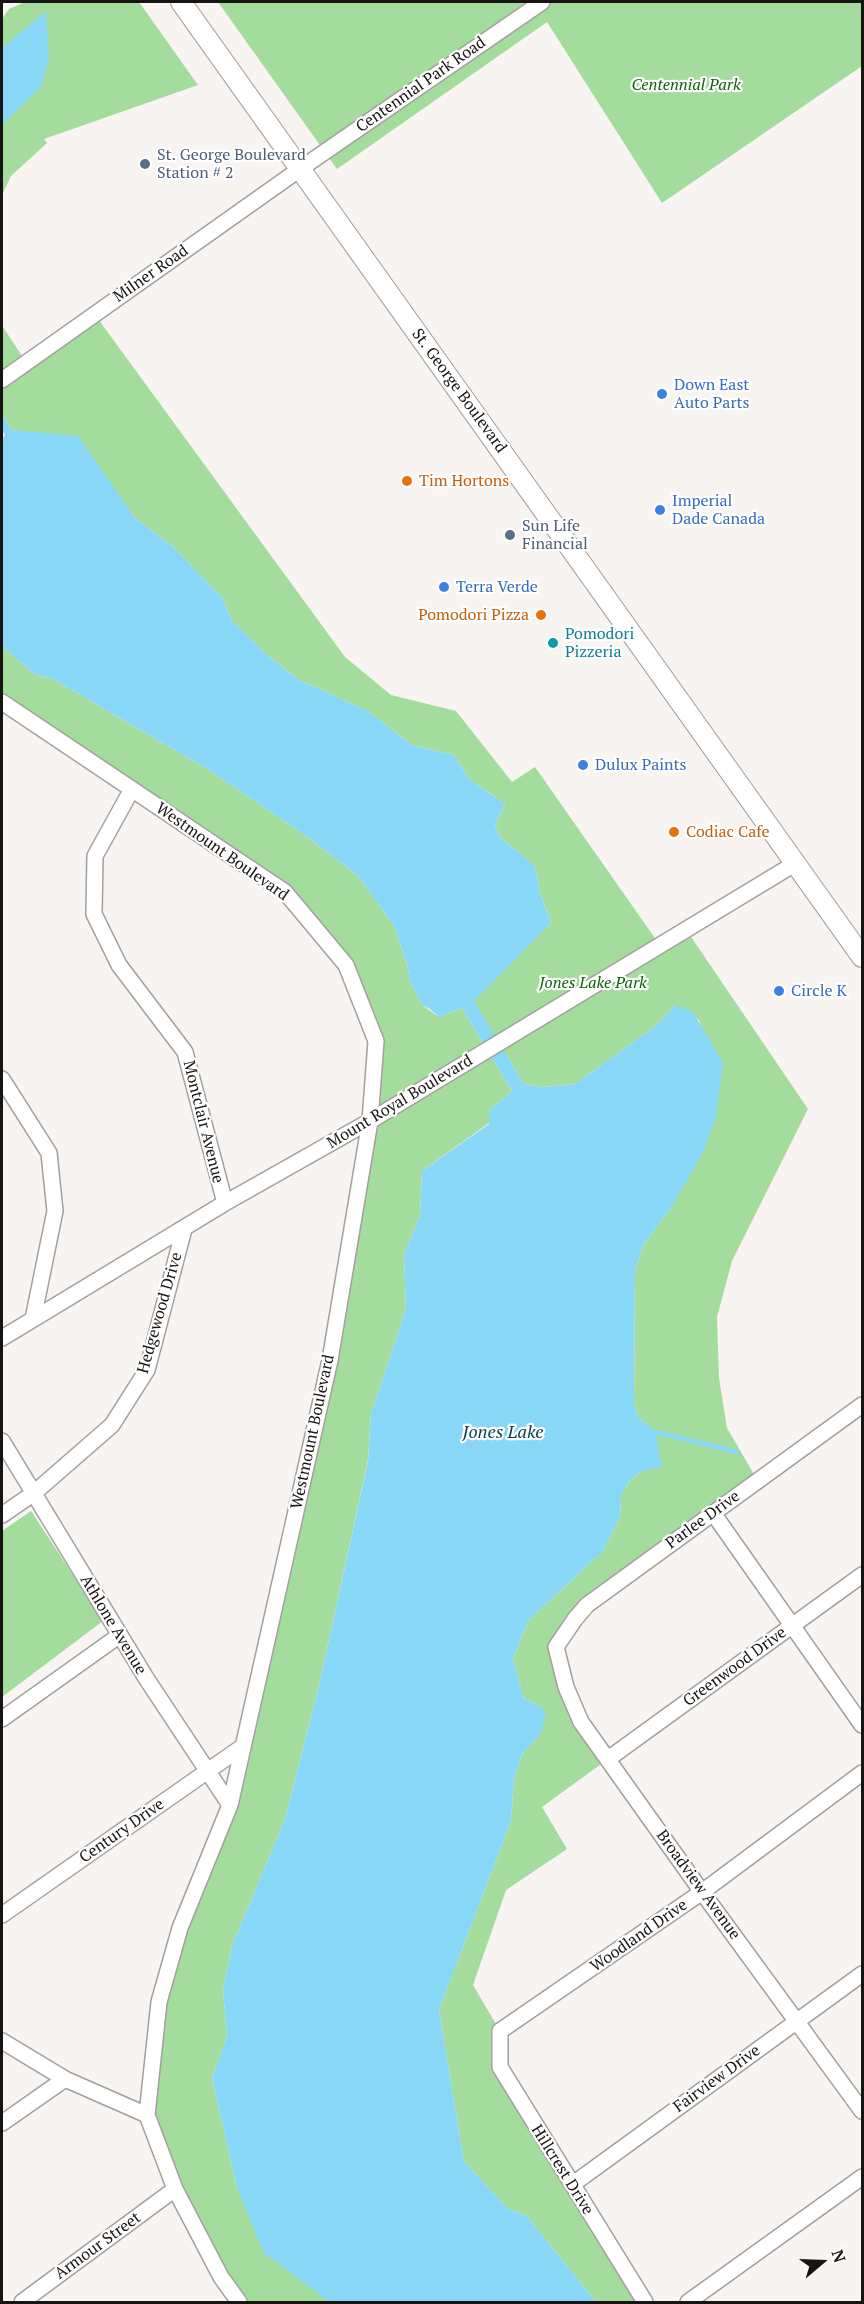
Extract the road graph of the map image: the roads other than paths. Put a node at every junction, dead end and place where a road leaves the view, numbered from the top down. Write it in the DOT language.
graph roads {
  1 [pos="181,2"];
  2 [pos="542,2"];
  3 [pos="300,169"];
  4 [pos="8,376"];
  5 [pos="2,702"];
  6 [pos="132,789"];
  7 [pos="796,863"];
  8 [pos="862,957"];
  9 [pos="2,1079"];
  10 [pos="370,1120"];
  11 [pos="225,1203"];
  12 [pos="184,1229"];
  13 [pos="33,1319"];
  14 [pos="2,1338"];
  15 [pos="862,1406"];
  16 [pos="2,1441"];
  17 [pos="34,1493"];
  18 [pos="713,1513"];
  19 [pos="2,1515"];
  20 [pos="862,1575"];
  21 [pos="792,1626"];
  22 [pos="120,1635"];
  23 [pos="556,1647"];
  24 [pos="2,1719"];
  25 [pos="862,1725"];
  26 [pos="242,1747"];
  27 [pos="608,1759"];
  28 [pos="207,1772"];
  29 [pos="862,1773"];
  30 [pos="230,1805"];
  31 [pos="702,1892"];
  32 [pos="2,1915"];
  33 [pos="862,1974"];
  34 [pos="796,2022"];
  35 [pos="501,2031"];
  36 [pos="2,2041"];
  37 [pos="65,2079"];
  38 [pos="862,2111"];
  39 [pos="147,2115"];
  40 [pos="2,2123"];
  41 [pos="862,2177"];
  42 [pos="573,2184"];
  43 [pos="175,2189"];
  44 [pos="21,2302"];
  45 [pos="239,2302"];
  46 [pos="645,2302"];
  47 [pos="688,2302"];
  1 -- 3 [label="main road, St. George Boulevard"];
  2 -- 3 [label="street, Centennial Park Road"];
  3 -- 4 [label="street, Milner Road"];
  3 -- 7 [label="main road, St. George Boulevard"];
  5 -- 6 [label="street, Westmount Boulevard"];
  6 -- 10 [label="street, Westmount Boulevard"];
  6 -- 11 [label="street, Montclair Avenue"];
  7 -- 8 [label="main road, St. George Boulevard"];
  7 -- 10 [label="street, Mount Royal Boulevard"];
  9 -- 13 [label="street"];
  10 -- 11 [label="street, Mount Royal Boulevard"];
  10 -- 26 [label="street, Westmount Boulevard"];
  11 -- 12 [label="street, Mount Royal Boulevard"];
  12 -- 13 [label="street, Mount Royal Boulevard"];
  12 -- 17 [label="street, Hedgewood Drive"];
  13 -- 14 [label="street, Mount Royal Boulevard"];
  15 -- 18 [label="street, Parlee Drive"];
  16 -- 17 [label="street, Athlone Avenue"];
  17 -- 19 [label="street, Hedgewood Drive"];
  17 -- 22 [label="street, Athlone Avenue"];
  18 -- 21 [label="street"];
  18 -- 23 [label="street, Parlee Drive"];
  20 -- 21 [label="street, Greenwood Drive"];
  21 -- 25 [label="street"];
  21 -- 27 [label="street, Greenwood Drive"];
  22 -- 24 [label="street"];
  22 -- 28 [label="street, Athlone Avenue"];
  23 -- 27 [label="street, Broadview Avenue"];
  26 -- 28 [label="street, Century Drive"];
  26 -- 30 [label="street, Westmount Boulevard"];
  27 -- 31 [label="street, Broadview Avenue"];
  28 -- 30 [label="street, Athlone Avenue"];
  28 -- 32 [label="street, Century Drive"];
  29 -- 31 [label="street, Woodland Drive"];
  30 -- 39 [label="street, Westmount Boulevard"];
  31 -- 34 [label="street, Broadview Avenue"];
  31 -- 35 [label="street, Woodland Drive"];
  33 -- 34 [label="street, Fairview Drive"];
  34 -- 38 [label="street, Broadview Avenue"];
  34 -- 42 [label="street, Fairview Drive"];
  35 -- 42 [label="street, Hillcrest Drive"];
  36 -- 37 [label="street"];
  37 -- 39 [label="street"];
  37 -- 40 [label="street"];
  39 -- 43 [label="street, Westmount Boulevard"];
  41 -- 47 [label="street"];
  42 -- 46 [label="street, Hillcrest Drive"];
  43 -- 44 [label="street, Armour Street"];
  43 -- 45 [label="street, Westmount Boulevard"];
}
